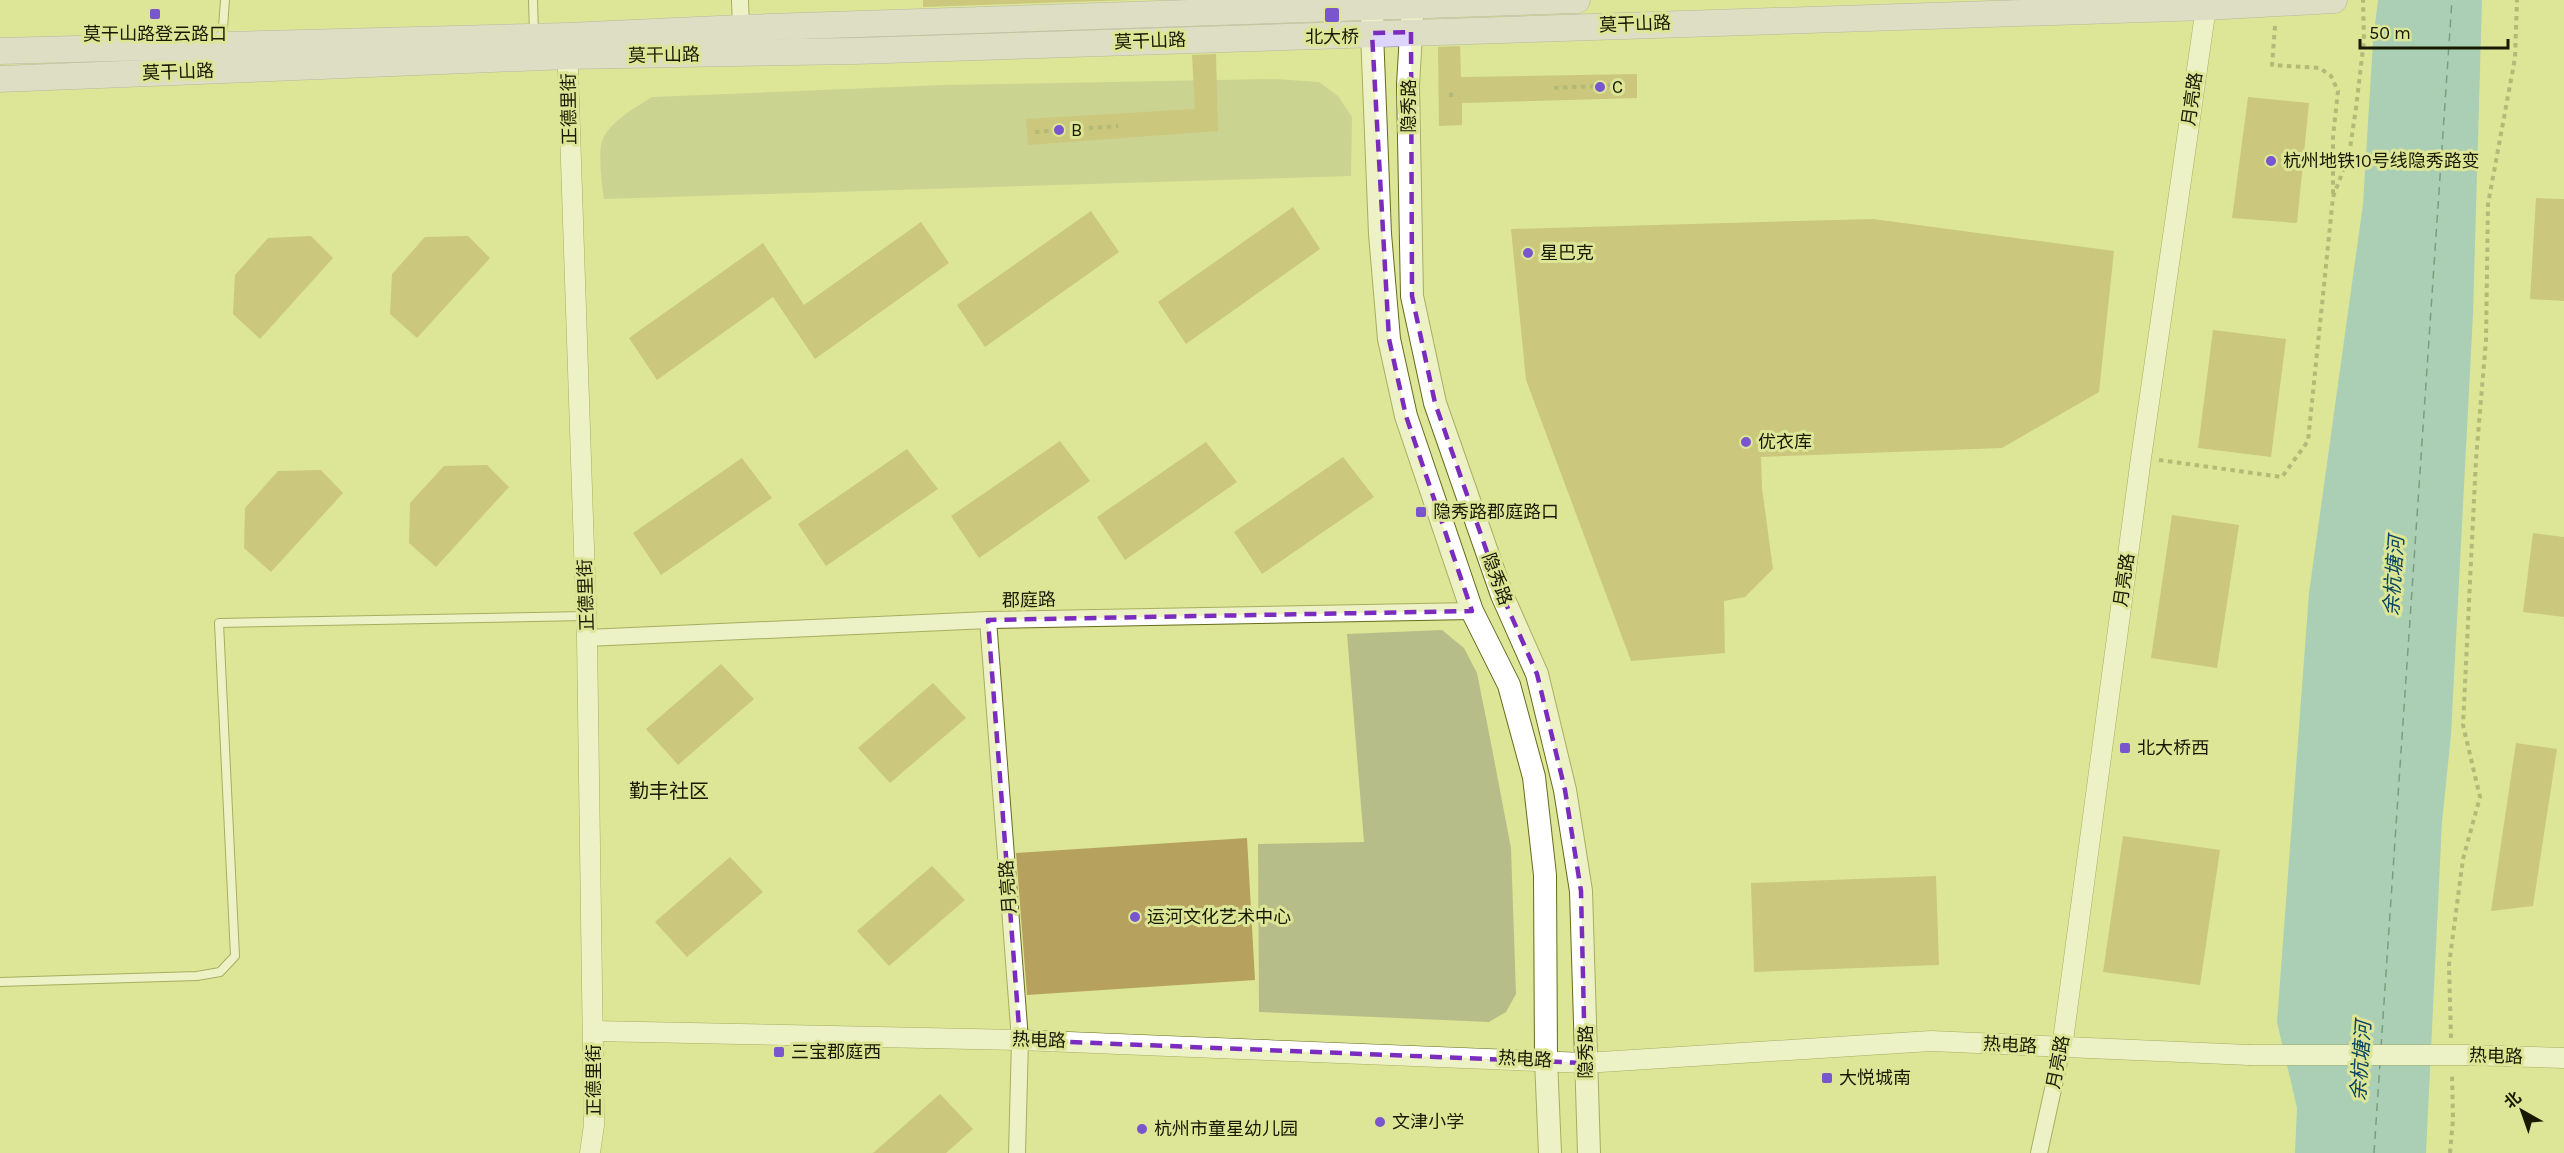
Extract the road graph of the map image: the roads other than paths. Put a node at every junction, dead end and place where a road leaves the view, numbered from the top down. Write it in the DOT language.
graph roads {
  1 [pos="225,0"];
  2 [pos="533,0"];
  3 [pos="740,0"];
  4 [pos="1577,0"];
  5 [pos="2334,0"];
  6 [pos="2288,2"];
  7 [pos="1372,3"];
  8 [pos="1413,3"];
  9 [pos="2206,7"];
  10 [pos="741,28"];
  11 [pos="1411,32"];
  12 [pos="1372,33"];
  13 [pos="534,37"];
  14 [pos="222,45"];
  15 [pos="567,46"];
  16 [pos="0,51"];
  17 [pos="0,79"];
  18 [pos="1472,611"];
  19 [pos="587,616"];
  20 [pos="988,620"];
  21 [pos="587,638"];
  22 [pos="0,982"];
  23 [pos="593,1031"];
  24 [pos="1020,1040"];
  25 [pos="2062,1048"];
  26 [pos="2564,1058"];
  27 [pos="1546,1060"];
  28 [pos="1585,1063"];
  29 [pos="590,1153"];
  30 [pos="1017,1153"];
  31 [pos="1550,1153"];
  32 [pos="1589,1153"];
  33 [pos="2039,1153"];
  1 -- 14 [label="lane"];
  2 -- 13 [label="lane"];
  3 -- 10 [label="street"];
  4 -- 8 [label="main road, 莫干山路"];
  5 -- 6 [label="main road"];
  6 -- 9 [label="main road, 莫干山路"];
  7 -- 8 [label="main road, 莫干山路"];
  7 -- 10 [label="main road, 莫干山路"];
  7 -- 12 [label="main road, 隐秀路"];
  8 -- 11 [label="main road, 隐秀路"];
  9 -- 11 [label="main road, 莫干山路"];
  9 -- 25 [label="street, 月亮路"];
  10 -- 15 [label="main road, 莫干山路"];
  11 -- 12 [label="main road, 莫干山路"];
  11 -- 28 [label="main road, 隐秀路"];
  12 -- 15 [label="main road, 莫干山路"];
  12 -- 18 [label="main road, 隐秀路"];
  13 -- 14 [label="main road, 莫干山路"];
  13 -- 15 [label="main road, 莫干山路"];
  14 -- 16 [label="main road, 莫干山路"];
  15 -- 17 [label="main road, 莫干山路"];
  15 -- 19 [label="street, 正德里街"];
  18 -- 20 [label="street, 郡庭路"];
  18 -- 27 [label="main road, 隐秀路"];
  19 -- 21 [label="street, 正德里街"];
  19 -- 22 [label="lane"];
  20 -- 21 [label="street, 郡庭路"];
  20 -- 24 [label="street, 月亮路"];
  21 -- 23 [label="street, 正德里街"];
  23 -- 24 [label="street, 热电路"];
  23 -- 29 [label="street, 正德里街"];
  24 -- 27 [label="street, 热电路"];
  24 -- 30 [label="street, 月亮路"];
  25 -- 26 [label="street, 热电路, bridge"];
  25 -- 28 [label="street, 热电路"];
  25 -- 33 [label="street, 月亮路"];
  27 -- 28 [label="street, 热电路"];
  27 -- 31 [label="main road, 隐秀路"];
  28 -- 32 [label="main road, 隐秀路"];
}
